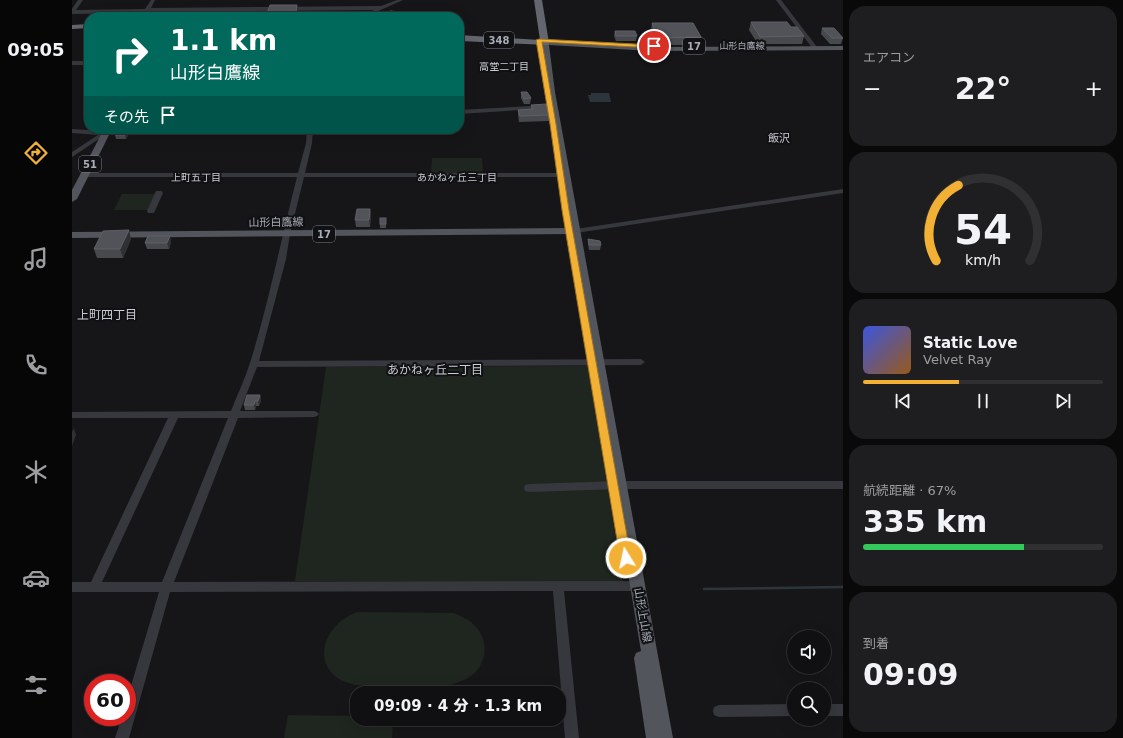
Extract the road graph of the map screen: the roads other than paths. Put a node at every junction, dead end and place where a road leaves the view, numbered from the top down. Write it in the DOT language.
graph roads {
  1 [pos="81,0"];
  2 [pos="153,0"];
  3 [pos="401,0"];
  4 [pos="534,0"];
  5 [pos="538,0"];
  6 [pos="778,0"];
  7 [pos="383,8"];
  8 [pos="72,12"];
  9 [pos="84,12"];
  10 [pos="146,12"];
  11 [pos="193,12"];
  12 [pos="373,12"];
  13 [pos="72,26"];
  14 [pos="84,26"];
  15 [pos="464,37"];
  16 [pos="542,42"];
  17 [pos="814,47"];
  18 [pos="843,47"];
  19 [pos="72,63"];
  20 [pos="84,63"];
  21 [pos="550,107"];
  22 [pos="464,112"];
  23 [pos="72,131"];
  24 [pos="84,131"];
  25 [pos="103,134"];
  26 [pos="106,134"];
  27 [pos="310,134"];
  28 [pos="72,155"];
  29 [pos="85,175"];
  30 [pos="301,175"];
  31 [pos="561,175"];
  32 [pos="843,191"];
  33 [pos="159,193"];
  34 [pos="72,199"];
  35 [pos="152,211"];
  36 [pos="572,231"];
  37 [pos="286,234"];
  38 [pos="72,235"];
  39 [pos="595,362"];
  40 [pos="641,362"];
  41 [pos="254,364"];
  42 [pos="175,414"];
  43 [pos="234,414"];
  44 [pos="314,414"];
  45 [pos="72,415"];
  46 [pos="617,485"];
  47 [pos="843,485"];
  48 [pos="529,488"];
  49 [pos="94,586"];
  50 [pos="166,586"];
  51 [pos="558,586"];
  52 [pos="72,587"];
  53 [pos="634,587"];
  54 [pos="787,710"];
  55 [pos="831,710"];
  56 [pos="843,710"];
  57 [pos="719,711"];
  58 [pos="122,738"];
  59 [pos="572,738"];
  60 [pos="655,738"];
  61 [pos="664,738"];
  1 -- 8 [label="street"];
  2 -- 10 [label="street"];
  3 -- 7 [label="street"];
  4 -- 16 [label="highway"];
  5 -- 16 [label="highway"];
  6 -- 17 [label="street"];
  7 -- 11 [label="street"];
  7 -- 12 [label="street"];
  8 -- 9 [label="street"];
  13 -- 14 [label="highway"];
  15 -- 16 [label="highway, 348"];
  16 -- 17 [label="main road, 山形白鷹線 / 17"];
  16 -- 21 [label="main road, 山形上山線"];
  16 -- 36 [label="main road, 山形上山線"];
  17 -- 18 [label="main road, 山形白鷹線 / 17"];
  19 -- 20 [label="street"];
  21 -- 22 [label="street"];
  21 -- 31 [label="main road, 山形上山線"];
  23 -- 24 [label="street"];
  25 -- 28 [label="street"];
  26 -- 29 [label="main road, 51"];
  27 -- 30 [label="street"];
  29 -- 30 [label="street"];
  29 -- 34 [label="main road, 51"];
  30 -- 31 [label="street"];
  30 -- 37 [label="street"];
  31 -- 36 [label="main road, 山形上山線"];
  32 -- 36 [label="street"];
  33 -- 35 [label="street"];
  36 -- 37 [label="main road, 山形白鷹線 / 17"];
  36 -- 39 [label="main road, 山形上山線"];
  37 -- 38 [label="main road, 山形白鷹線 / 17"];
  37 -- 41 [label="street"];
  39 -- 40 [label="street"];
  39 -- 41 [label="street"];
  39 -- 46 [label="main road, 山形上山線"];
  41 -- 43 [label="street"];
  42 -- 43 [label="street"];
  42 -- 45 [label="street"];
  42 -- 49 [label="street"];
  43 -- 44 [label="street"];
  43 -- 50 [label="street"];
  46 -- 47 [label="street"];
  46 -- 48 [label="street"];
  46 -- 53 [label="main road, 山形上山線"];
  49 -- 50 [label="street"];
  49 -- 52 [label="street"];
  50 -- 51 [label="street"];
  50 -- 58 [label="street"];
  51 -- 53 [label="street"];
  51 -- 59 [label="street"];
  53 -- 60 [label="main road, 山形上山線"];
  53 -- 61 [label="main road, 山形上山線"];
  54 -- 57 [label="street"];
  55 -- 56 [label="street"];
}
